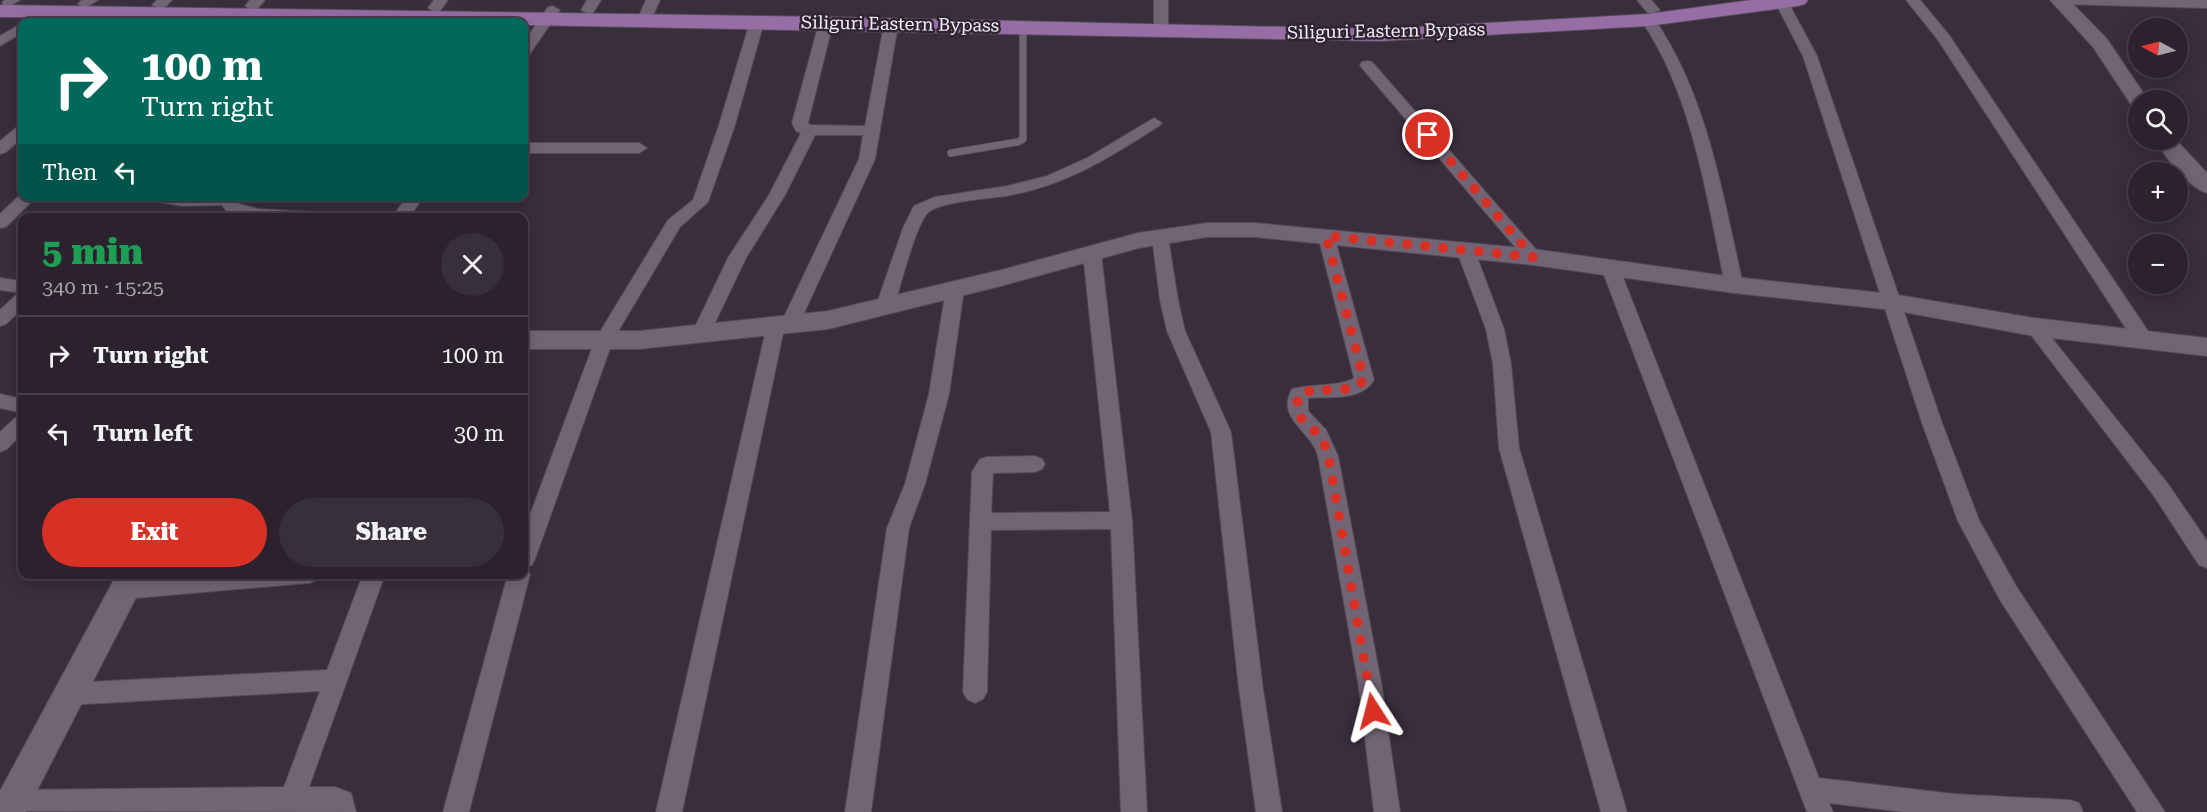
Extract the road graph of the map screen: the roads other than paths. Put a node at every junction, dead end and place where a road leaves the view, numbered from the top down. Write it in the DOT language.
graph roads {
  1 [pos="1730,0"];
  2 [pos="1912,0"];
  3 [pos="2059,0"];
  4 [pos="1790,1"];
  5 [pos="88,2"];
  6 [pos="6,4"];
  7 [pos="438,4"];
  8 [pos="2207,4"];
  9 [pos="591,5"];
  10 [pos="152,10"];
  11 [pos="649,10"];
  12 [pos="1648,10"];
  13 [pos="243,11"];
  14 [pos="550,15"];
  15 [pos="37,17"];
  16 [pos="1161,17"];
  17 [pos="354,18"];
  18 [pos="452,18"];
  19 [pos="757,22"];
  20 [pos="826,23"];
  21 [pos="891,25"];
  22 [pos="1023,27"];
  23 [pos="18,30"];
  24 [pos="0,42"];
  25 [pos="528,46"];
  26 [pos="1367,65"];
  27 [pos="2131,90"];
  28 [pos="1154,123"];
  29 [pos="810,130"];
  30 [pos="873,131"];
  31 [pos="18,133"];
  32 [pos="528,148"];
  33 [pos="639,148"];
  34 [pos="0,149"];
  35 [pos="2173,150"];
  36 [pos="951,153"];
  37 [pos="2207,186"];
  38 [pos="24,201"];
  39 [pos="229,201"];
  40 [pos="255,213"];
  41 [pos="0,223"];
  42 [pos="1326,236"];
  43 [pos="1160,237"];
  44 [pos="1465,249"];
  45 [pos="1092,253"];
  46 [pos="1533,257"];
  47 [pos="1610,267"];
  48 [pos="0,284"];
  49 [pos="1734,285"];
  50 [pos="18,286"];
  51 [pos="955,289"];
  52 [pos="1892,302"];
  53 [pos="18,303"];
  54 [pos="885,306"];
  55 [pos="0,320"];
  56 [pos="783,325"];
  57 [pos="2034,327"];
  58 [pos="702,333"];
  59 [pos="2143,339"];
  60 [pos="528,340"];
  61 [pos="604,340"];
  62 [pos="2207,347"];
  63 [pos="0,401"];
  64 [pos="18,405"];
  65 [pos="18,427"];
  66 [pos="0,444"];
  67 [pos="1035,464"];
  68 [pos="1121,520"];
  69 [pos="981,522"];
  70 [pos="528,547"];
  71 [pos="2207,559"];
  72 [pos="196,579"];
  73 [pos="372,579"];
  74 [pos="518,579"];
  75 [pos="129,582"];
  76 [pos="336,680"];
  77 [pos="975,692"];
  78 [pos="68,694"];
  79 [pos="292,800"];
  80 [pos="1815,800"];
  81 [pos="10,807"];
  82 [pos="343,812"];
  83 [pos="456,812"];
  84 [pos="669,812"];
  85 [pos="858,812"];
  86 [pos="1134,812"];
  87 [pos="1269,812"];
  88 [pos="1387,812"];
  89 [pos="1614,812"];
  90 [pos="2070,812"];
  91 [pos="2152,812"];
  1 -- 12 [label="main road, Siliguri Eastern Bypass"];
  2 -- 59 [label="street"];
  3 -- 8 [label="street"];
  3 -- 27 [label="street"];
  4 -- 12 [label="main road, Siliguri Eastern Bypass"];
  4 -- 52 [label="street"];
  5 -- 6 [label="main road, Siliguri Eastern Bypass"];
  5 -- 10 [label="main road, Siliguri Eastern Bypass"];
  6 -- 15 [label="main road, Siliguri Eastern Bypass"];
  7 -- 13 [label="main road, Siliguri Eastern Bypass"];
  7 -- 14 [label="main road, Siliguri Eastern Bypass"];
  9 -- 11 [label="main road, Siliguri Eastern Bypass"];
  9 -- 14 [label="main road, Siliguri Eastern Bypass"];
  10 -- 13 [label="main road, Siliguri Eastern Bypass"];
  10 -- 15 [label="main road, Siliguri Eastern Bypass"];
  11 -- 14 [label="main road, Siliguri Eastern Bypass"];
  11 -- 16 [label="main road, Siliguri Eastern Bypass"];
  11 -- 19 [label="main road, Siliguri Eastern Bypass"];
  12 -- 16 [label="main road, Siliguri Eastern Bypass"];
  12 -- 49 [label="street"];
  13 -- 17 [label="main road, Siliguri Eastern Bypass"];
  14 -- 18 [label="main road, Siliguri Eastern Bypass"];
  14 -- 25 [label="street"];
  16 -- 22 [label="main road, Siliguri Eastern Bypass"];
  19 -- 20 [label="main road, Siliguri Eastern Bypass"];
  19 -- 61 [label="street"];
  20 -- 21 [label="main road, Siliguri Eastern Bypass"];
  20 -- 29 [label="street"];
  21 -- 22 [label="main road, Siliguri Eastern Bypass"];
  21 -- 30 [label="street"];
  22 -- 36 [label="lane"];
  23 -- 24 [label="street"];
  26 -- 46 [label="street"];
  28 -- 54 [label="street"];
  29 -- 30 [label="street"];
  29 -- 58 [label="street"];
  30 -- 56 [label="street"];
  31 -- 34 [label="street"];
  32 -- 33 [label="street"];
  35 -- 37 [label="street"];
  38 -- 41 [label="street"];
  39 -- 40 [label="street"];
  42 -- 43 [label="street"];
  42 -- 44 [label="street"];
  42 -- 88 [label="street"];
  43 -- 45 [label="street"];
  43 -- 87 [label="street"];
  44 -- 46 [label="street"];
  44 -- 89 [label="street"];
  45 -- 51 [label="street"];
  45 -- 68 [label="street"];
  46 -- 47 [label="street"];
  47 -- 49 [label="street"];
  47 -- 80 [label="street"];
  48 -- 50 [label="street"];
  49 -- 52 [label="street"];
  51 -- 54 [label="street"];
  51 -- 85 [label="street"];
  52 -- 57 [label="street"];
  52 -- 91 [label="street"];
  53 -- 55 [label="street"];
  54 -- 56 [label="street"];
  56 -- 58 [label="street"];
  56 -- 84 [label="street"];
  57 -- 59 [label="street"];
  57 -- 71 [label="street"];
  58 -- 61 [label="street"];
  59 -- 62 [label="street"];
  60 -- 61 [label="street"];
  61 -- 70 [label="street"];
  63 -- 64 [label="street"];
  65 -- 66 [label="street"];
  67 -- 69 [label="street"];
  68 -- 69 [label="street"];
  68 -- 86 [label="street"];
  69 -- 77 [label="street"];
  72 -- 75 [label="street"];
  73 -- 76 [label="street"];
  74 -- 83 [label="street"];
  75 -- 78 [label="street"];
  76 -- 78 [label="street"];
  76 -- 79 [label="street"];
  78 -- 81 [label="street"];
  79 -- 81 [label="street"];
  79 -- 82 [label="street"];
  80 -- 90 [label="street"];
}
